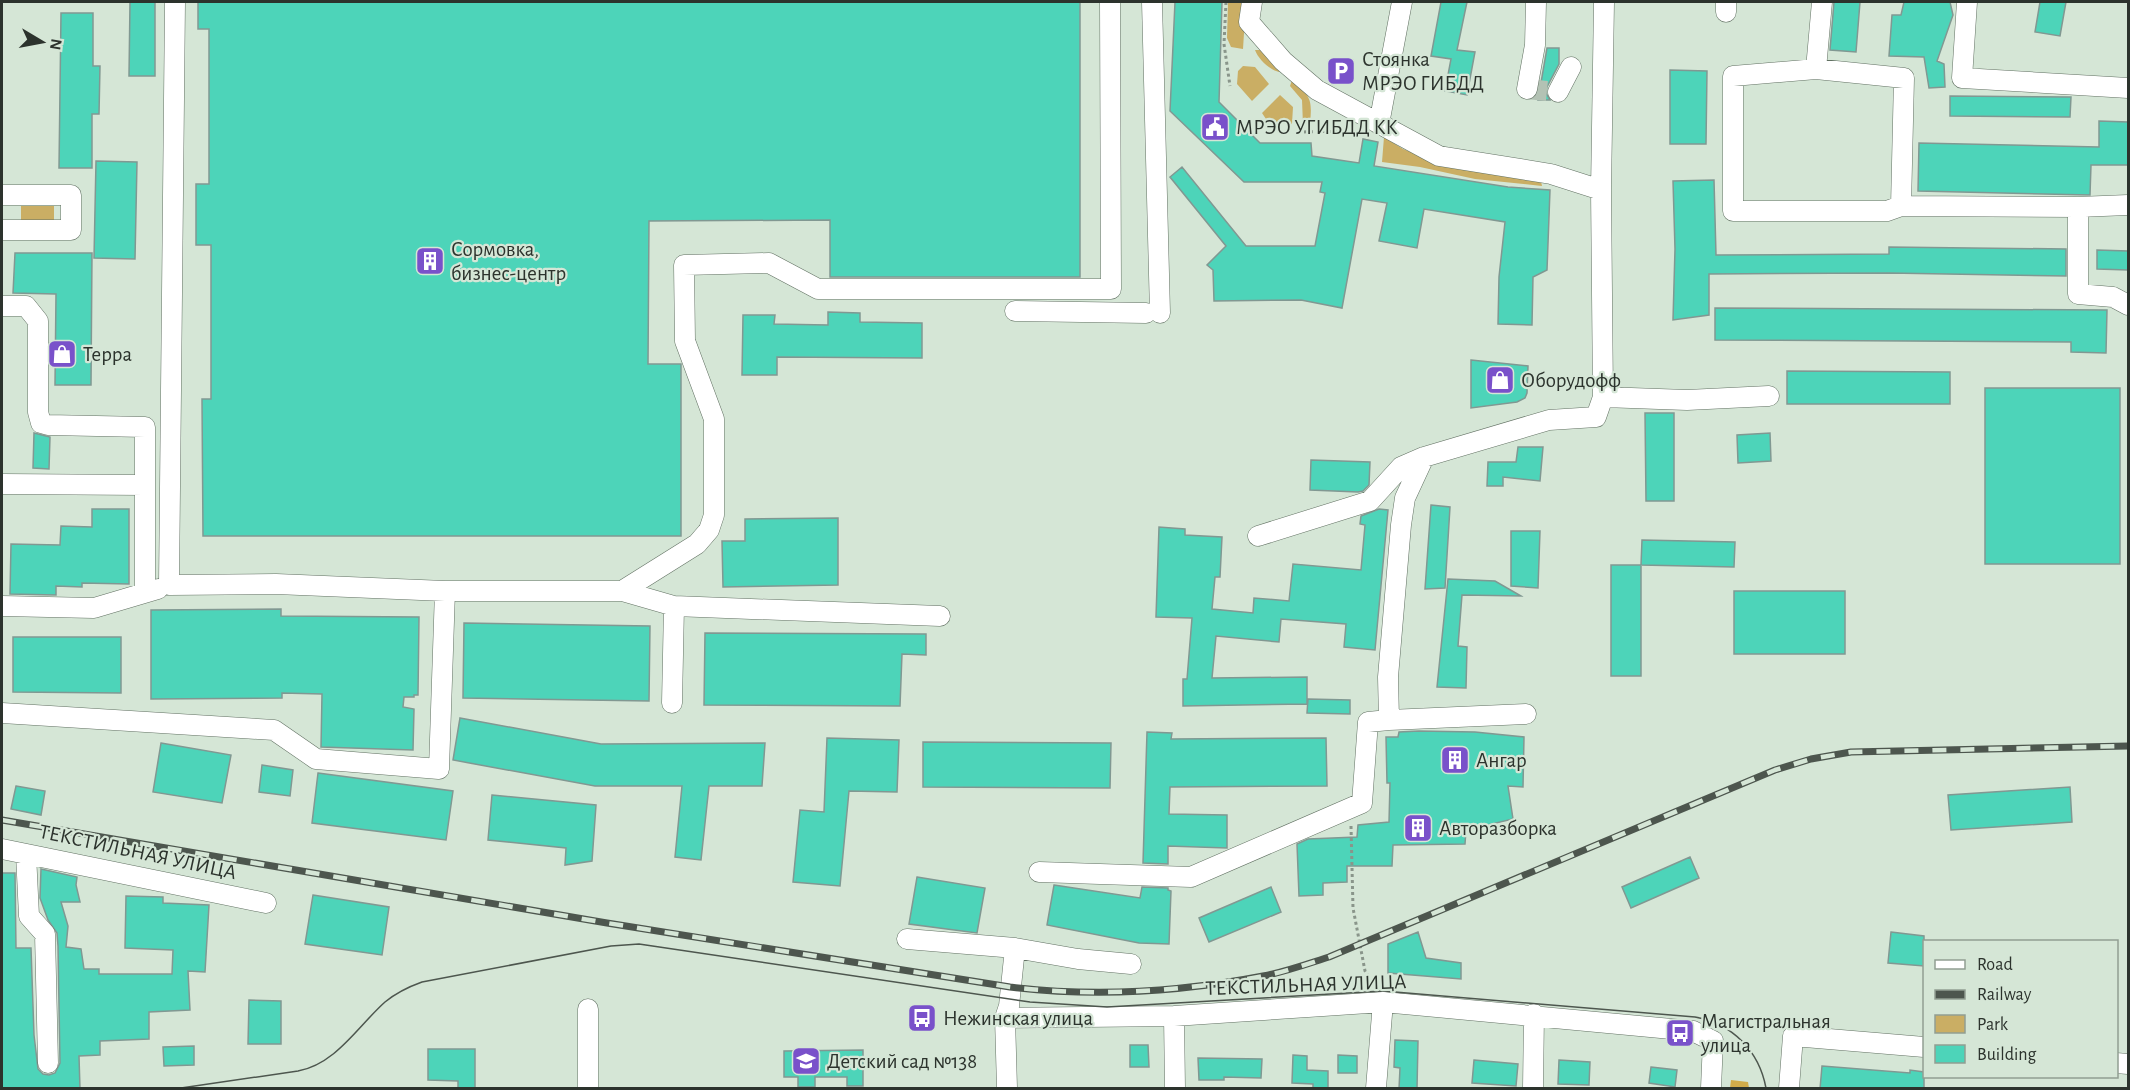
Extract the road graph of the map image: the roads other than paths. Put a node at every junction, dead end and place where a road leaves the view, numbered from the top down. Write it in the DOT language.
graph roads {
  1 [pos="175,2"];
  2 [pos="1110,2"];
  3 [pos="1152,2"];
  4 [pos="1252,2"];
  5 [pos="1402,2"];
  6 [pos="1536,2"];
  7 [pos="1604,2"];
  8 [pos="1822,2"];
  9 [pos="1967,2"];
  10 [pos="1571,67"];
  11 [pos="1816,69"];
  12 [pos="2128,88"];
  13 [pos="1527,89"];
  14 [pos="1558,92"];
  15 [pos="1378,124"];
  16 [pos="1601,190"];
  17 [pos="2,195"];
  18 [pos="2128,205"];
  19 [pos="1901,206"];
  20 [pos="2078,207"];
  21 [pos="2,230"];
  22 [pos="2128,305"];
  23 [pos="2,306"];
  24 [pos="1015,311"];
  25 [pos="1603,396"];
  26 [pos="1768,396"];
  27 [pos="1424,457"];
  28 [pos="2,483"];
  29 [pos="145,485"];
  30 [pos="1258,536"];
  31 [pos="170,585"];
  32 [pos="445,591"];
  33 [pos="622,591"];
  34 [pos="145,592"];
  35 [pos="2,606"];
  36 [pos="674,606"];
  37 [pos="940,616"];
  38 [pos="672,703"];
  39 [pos="2,713"];
  40 [pos="1527,714"];
  41 [pos="1389,720"];
  42 [pos="2,849"];
  43 [pos="26,854"];
  44 [pos="1039,872"];
  45 [pos="266,903"];
  46 [pos="907,939"];
  47 [pos="1016,948"];
  48 [pos="1131,964"];
  49 [pos="1379,994"];
  50 [pos="588,1009"];
  51 [pos="1534,1014"];
  52 [pos="1174,1016"];
  53 [pos="1005,1017"];
  54 [pos="1923,1047"];
  55 [pos="48,1063"];
  56 [pos="588,1089"];
  57 [pos="1007,1089"];
  58 [pos="1175,1089"];
  59 [pos="1376,1089"];
  60 [pos="1533,1089"];
  61 [pos="1711,1089"];
  62 [pos="1789,1089"];
  1 -- 31 [label="street"];
  2 -- 33 [label="street"];
  3 -- 24 [label="street"];
  4 -- 15 [label="street"];
  5 -- 15 [label="street"];
  6 -- 13 [label="street"];
  7 -- 16 [label="street"];
  8 -- 11 [label="street"];
  9 -- 12 [label="street"];
  10 -- 14 [label="street"];
  11 -- 19 [label="street"];
  11 -- 19 [label="street"];
  15 -- 16 [label="street"];
  16 -- 25 [label="street"];
  17 -- 21 [label="street"];
  18 -- 20 [label="street"];
  19 -- 20 [label="street"];
  20 -- 22 [label="street"];
  23 -- 29 [label="street"];
  25 -- 26 [label="street"];
  25 -- 27 [label="street"];
  27 -- 30 [label="street"];
  27 -- 41 [label="street"];
  28 -- 29 [label="street"];
  29 -- 34 [label="street"];
  31 -- 32 [label="street"];
  31 -- 34 [label="street"];
  32 -- 33 [label="street"];
  32 -- 39 [label="street"];
  33 -- 36 [label="street"];
  34 -- 35 [label="street"];
  36 -- 37 [label="street"];
  36 -- 38 [label="street"];
  40 -- 41 [label="street"];
  41 -- 44 [label="street"];
  42 -- 43 [label="street, ТЕКСТИЛЬНАЯ УЛИЦА"];
  43 -- 45 [label="street, ТЕКСТИЛЬНАЯ УЛИЦА"];
  43 -- 55 [label="street"];
  46 -- 47 [label="street"];
  47 -- 48 [label="street"];
  47 -- 53 [label="street"];
  49 -- 51 [label="street, ТЕКСТИЛЬНАЯ УЛИЦА"];
  49 -- 52 [label="street, ТЕКСТИЛЬНАЯ УЛИЦА"];
  49 -- 59 [label="street"];
  50 -- 56 [label="street"];
  51 -- 60 [label="street"];
  51 -- 61 [label="street, ТЕКСТИЛЬНАЯ УЛИЦА"];
  52 -- 53 [label="street, ТЕКСТИЛЬНАЯ УЛИЦА"];
  52 -- 58 [label="street"];
  53 -- 57 [label="street"];
  54 -- 62 [label="street"];
}
